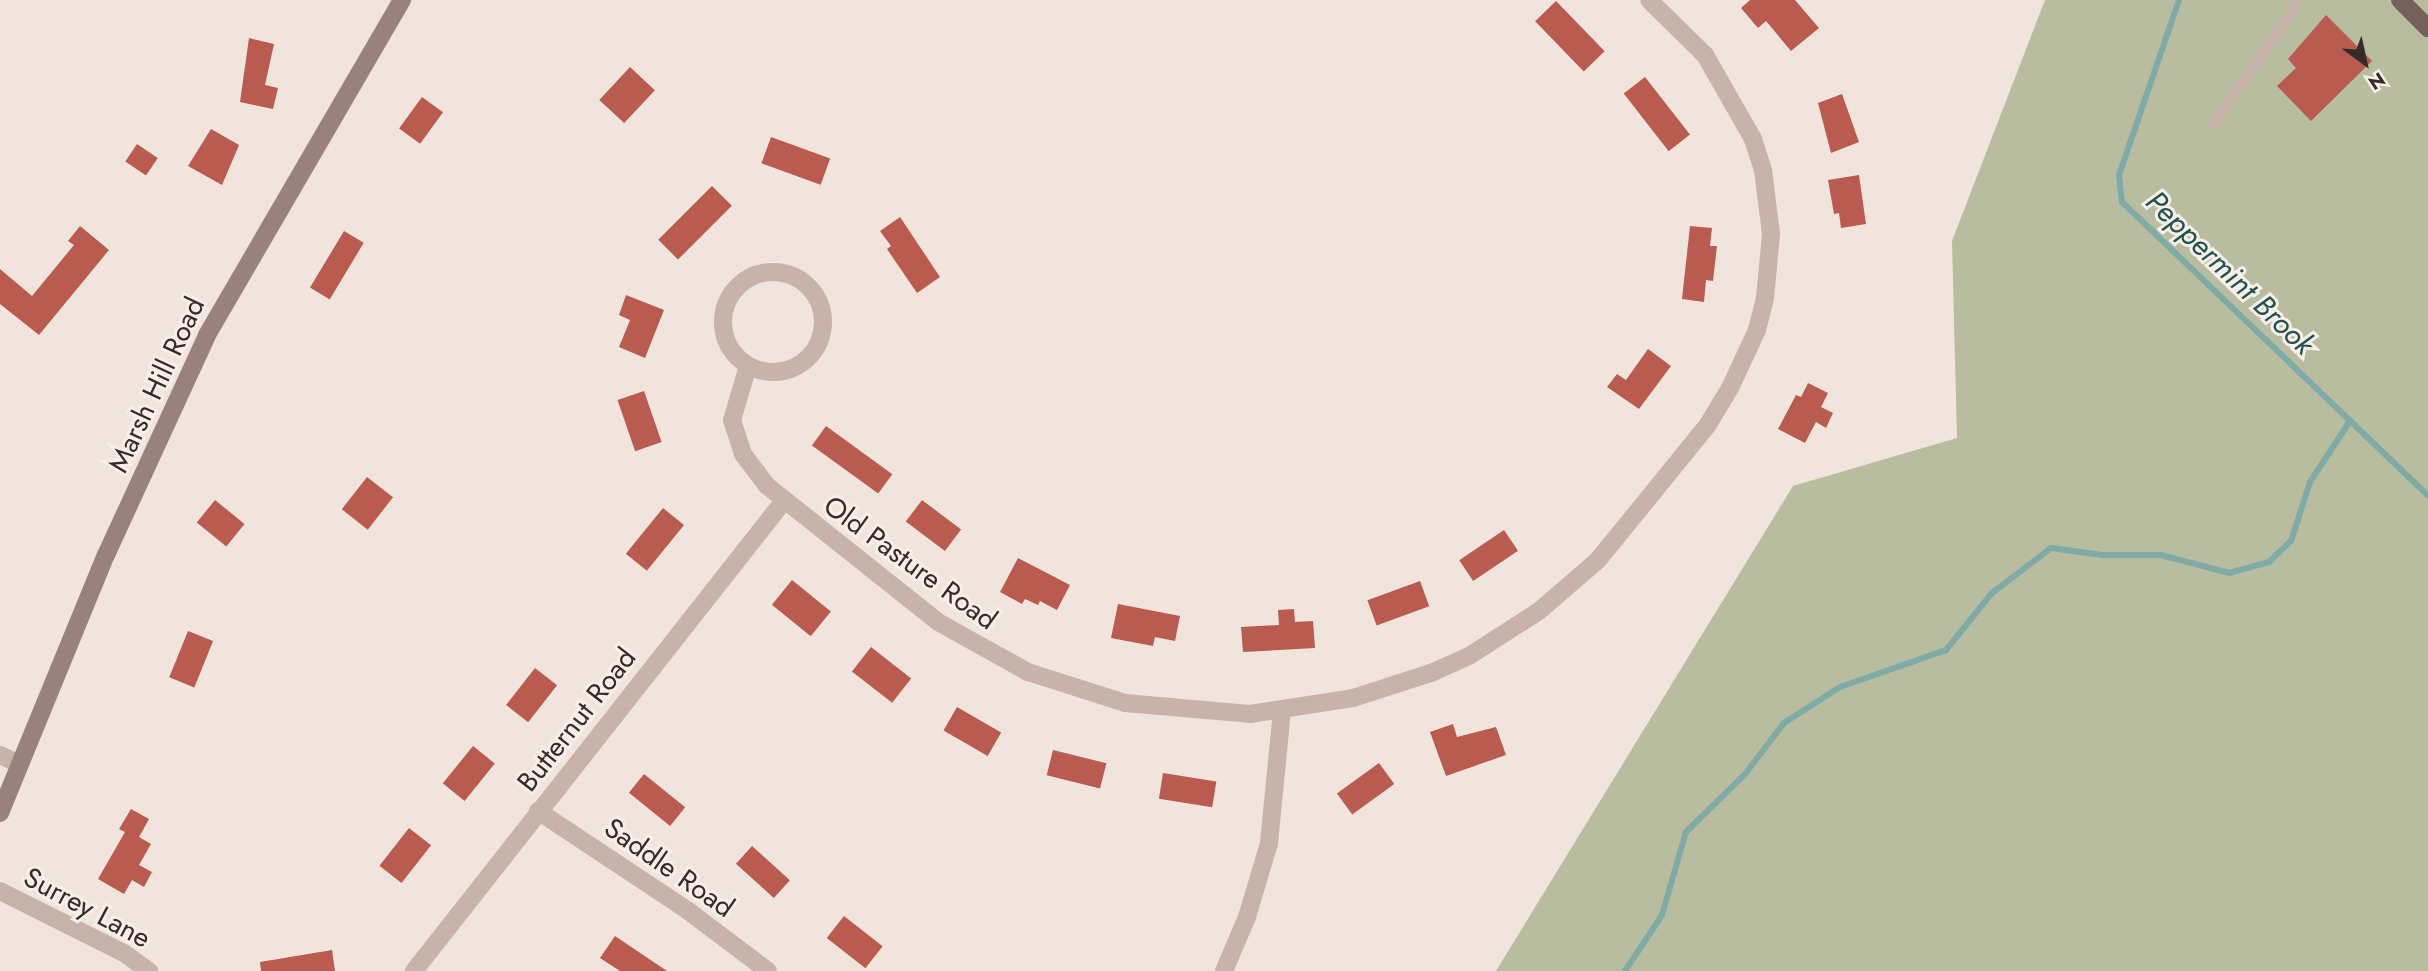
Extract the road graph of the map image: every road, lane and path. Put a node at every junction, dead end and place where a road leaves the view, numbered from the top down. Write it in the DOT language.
graph roads {
  1 [pos="401,0"];
  2 [pos="1649,0"];
  3 [pos="2295,0"];
  4 [pos="2400,0"];
  5 [pos="2428,28"];
  6 [pos="2213,124"];
  7 [pos="748,366"];
  8 [pos="783,502"];
  9 [pos="1282,711"];
  10 [pos="0,755"];
  11 [pos="19,764"];
  12 [pos="538,811"];
  13 [pos="0,813"];
  14 [pos="0,891"];
  15 [pos="149,971"];
  16 [pos="414,971"];
  17 [pos="768,971"];
  18 [pos="1224,971"];
  1 -- 11 [label="street, Marsh Hill Road"];
  2 -- 9 [label="street, Old Pasture Road"];
  3 -- 6 [label="lane"];
  4 -- 5 [label="main road"];
  7 -- 7 [label="street"];
  7 -- 8 [label="street, Old Pasture Road"];
  8 -- 9 [label="street, Old Pasture Road"];
  8 -- 12 [label="street, Butternut Road"];
  9 -- 18 [label="street"];
  10 -- 11 [label="street"];
  11 -- 13 [label="street, Marsh Hill Road"];
  12 -- 16 [label="street, Butternut Road"];
  12 -- 17 [label="street, Saddle Road"];
  14 -- 15 [label="street, Surrey Lane"];
}
